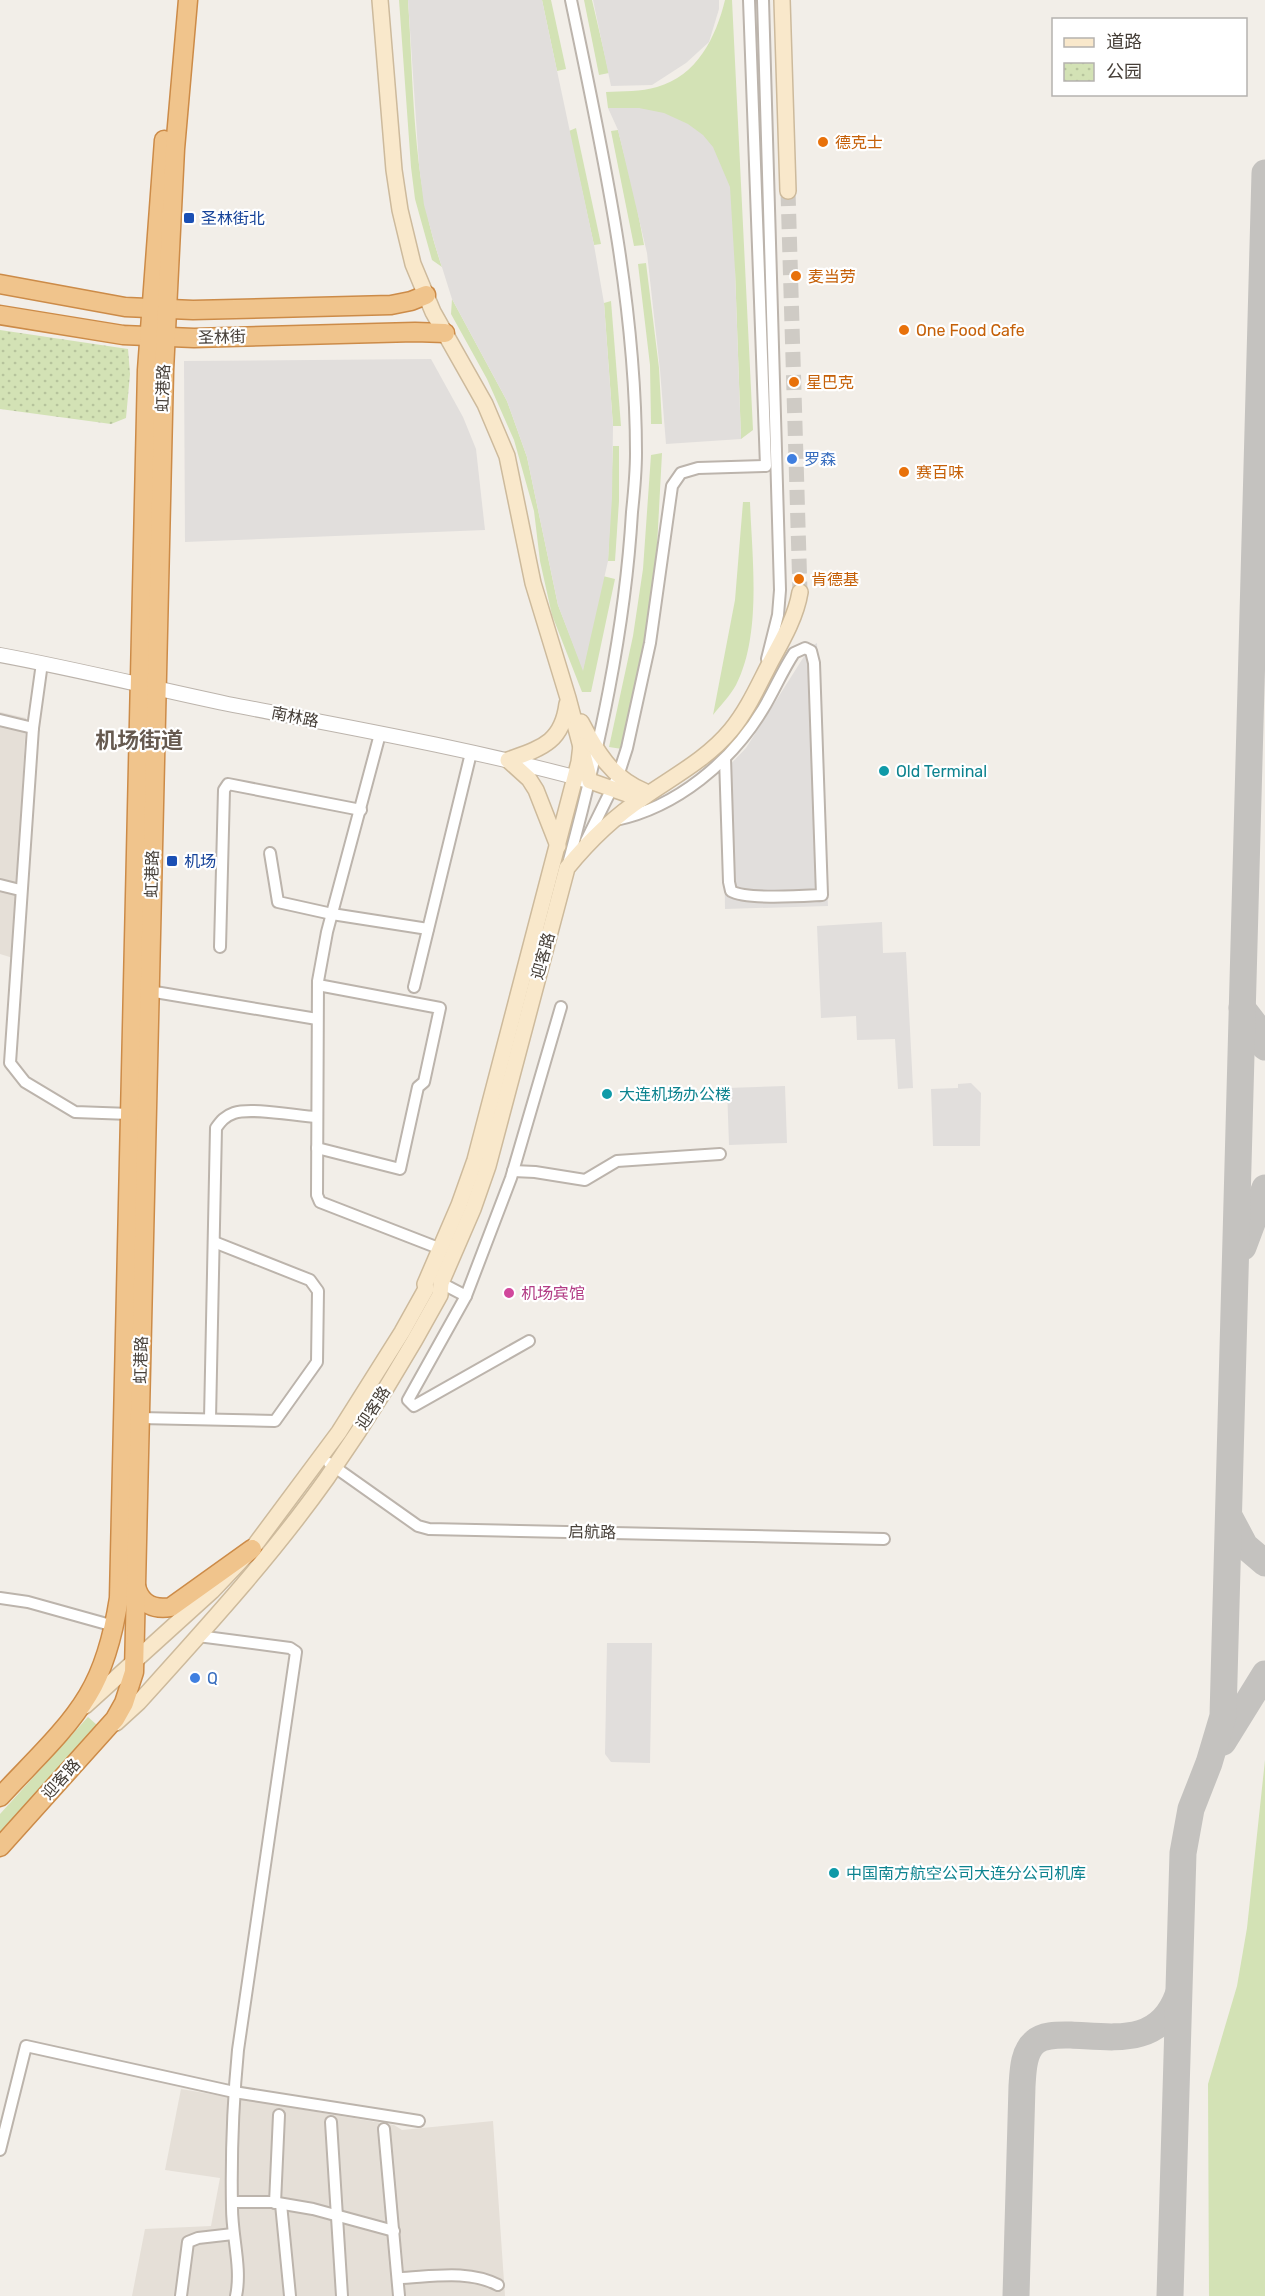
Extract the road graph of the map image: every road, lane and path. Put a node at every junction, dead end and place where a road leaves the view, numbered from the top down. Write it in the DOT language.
graph roads {
  1 [pos="176,0"];
  2 [pos="188,0"];
  3 [pos="380,0"];
  4 [pos="571,0"];
  5 [pos="749,0"];
  6 [pos="763,0"];
  7 [pos="782,0"];
  8 [pos="788,191"];
  9 [pos="0,284"];
  10 [pos="426,295"];
  11 [pos="159,309"];
  12 [pos="0,315"];
  13 [pos="445,333"];
  14 [pos="157,336"];
  15 [pos="800,592"];
  16 [pos="0,655"];
  17 [pos="42,663"];
  18 [pos="760,682"];
  19 [pos="148,688"];
  20 [pos="568,698"];
  21 [pos="0,720"];
  22 [pos="33,728"];
  23 [pos="380,734"];
  24 [pos="588,747"];
  25 [pos="471,753"];
  26 [pos="725,758"];
  27 [pos="508,760"];
  28 [pos="583,779"];
  29 [pos="615,782"];
  30 [pos="645,796"];
  31 [pos="361,810"];
  32 [pos="615,820"];
  33 [pos="558,846"];
  34 [pos="584,846"];
  35 [pos="270,853"];
  36 [pos="567,868"];
  37 [pos="0,885"];
  38 [pos="20,890"];
  39 [pos="332,914"];
  40 [pos="428,929"];
  41 [pos="220,947"];
  42 [pos="318,985"];
  43 [pos="414,987"];
  44 [pos="149,991"];
  45 [pos="561,1007"];
  46 [pos="317,1019"];
  47 [pos="130,1114"];
  48 [pos="317,1117"];
  49 [pos="317,1148"];
  50 [pos="720,1154"];
  51 [pos="513,1171"];
  52 [pos="213,1242"];
  53 [pos="441,1249"];
  54 [pos="441,1283"];
  55 [pos="466,1296"];
  56 [pos="529,1341"];
  57 [pos="140,1418"];
  58 [pos="210,1419"];
  59 [pos="328,1463"];
  60 [pos="884,1539"];
  61 [pos="252,1549"];
  62 [pos="136,1586"];
  63 [pos="0,1598"];
  64 [pos="114,1626"];
  65 [pos="198,1636"];
  66 [pos="134,1661"];
  67 [pos="67,1723"];
  68 [pos="98,1738"];
  69 [pos="0,1797"];
  70 [pos="0,1847"];
  71 [pos="234,2092"];
  72 [pos="279,2115"];
  73 [pos="419,2121"];
  74 [pos="331,2122"];
  75 [pos="384,2129"];
  76 [pos="0,2150"];
  77 [pos="232,2202"];
  78 [pos="278,2203"];
  79 [pos="337,2216"];
  80 [pos="394,2231"];
  81 [pos="233,2234"];
  82 [pos="398,2278"];
  83 [pos="498,2285"];
  84 [pos="181,2296"];
  85 [pos="236,2296"];
  86 [pos="290,2296"];
  87 [pos="342,2296"];
  88 [pos="399,2296"];
  1 -- 11 [label="highway, 虹港路"];
  2 -- 11 [label="highway, 虹港路"];
  3 -- 10 [label="main road"];
  4 -- 24 [label="street"];
  5 -- 29 [label="street"];
  6 -- 18 [label="street"];
  7 -- 8 [label="main road"];
  9 -- 11 [label="highway, 圣林街"];
  10 -- 11 [label="highway, 圣林街"];
  10 -- 13 [label="main road"];
  11 -- 14 [label="highway, 虹港路"];
  12 -- 14 [label="highway, 圣林街"];
  13 -- 14 [label="highway, 圣林街"];
  13 -- 20 [label="main road"];
  14 -- 19 [label="highway, 虹港路"];
  15 -- 18 [label="main road"];
  16 -- 17 [label="street, 南林路"];
  17 -- 19 [label="street, 南林路"];
  17 -- 22 [label="street"];
  18 -- 30 [label="main road"];
  19 -- 23 [label="street, 南林路"];
  19 -- 44 [label="highway, 虹港路"];
  19 -- 47 [label="highway, 虹港路"];
  20 -- 24 [label="main road"];
  20 -- 27 [label="main road"];
  21 -- 22 [label="street"];
  22 -- 38 [label="street"];
  23 -- 25 [label="street, 南林路"];
  23 -- 31 [label="street"];
  24 -- 28 [label="main road"];
  24 -- 29 [label="main road"];
  25 -- 27 [label="street, 南林路"];
  25 -- 40 [label="street"];
  26 -- 26 [label="street"];
  26 -- 32 [label="street"];
  27 -- 28 [label="street, 南林路"];
  27 -- 33 [label="main road"];
  28 -- 29 [label="main road"];
  28 -- 33 [label="main road, 迎客路"];
  28 -- 36 [label="street"];
  29 -- 30 [label="main road"];
  29 -- 34 [label="street"];
  30 -- 32 [label="main road"];
  31 -- 39 [label="street"];
  31 -- 41 [label="street"];
  32 -- 34 [label="main road"];
  33 -- 53 [label="main road, 迎客路"];
  34 -- 36 [label="main road"];
  35 -- 39 [label="street"];
  36 -- 54 [label="main road, 迎客路"];
  37 -- 38 [label="street"];
  38 -- 47 [label="street"];
  39 -- 40 [label="street"];
  39 -- 42 [label="street"];
  40 -- 43 [label="street"];
  42 -- 46 [label="street"];
  42 -- 49 [label="street"];
  44 -- 46 [label="street"];
  44 -- 57 [label="highway, 虹港路"];
  45 -- 51 [label="street"];
  46 -- 48 [label="street"];
  47 -- 64 [label="highway, 虹港路"];
  48 -- 49 [label="street"];
  48 -- 52 [label="street"];
  49 -- 53 [label="street"];
  50 -- 51 [label="street"];
  51 -- 55 [label="street"];
  52 -- 58 [label="street"];
  52 -- 58 [label="street"];
  53 -- 59 [label="main road, 迎客路"];
  54 -- 55 [label="street"];
  54 -- 59 [label="main road, 迎客路"];
  55 -- 56 [label="street"];
  57 -- 58 [label="street"];
  57 -- 62 [label="highway, 虹港路"];
  59 -- 60 [label="street, 启航路"];
  59 -- 61 [label="main road, 迎客路"];
  59 -- 65 [label="main road, 迎客路"];
  61 -- 62 [label="highway"];
  61 -- 66 [label="main road, 迎客路"];
  62 -- 66 [label="highway, 虹港路"];
  63 -- 64 [label="street"];
  64 -- 67 [label="highway, 虹港路"];
  65 -- 68 [label="main road, 迎客路"];
  65 -- 71 [label="street"];
  66 -- 67 [label="main road, 迎客路"];
  66 -- 68 [label="highway, 虹港路"];
  67 -- 69 [label="highway, 迎客路"];
  68 -- 70 [label="highway, 迎客路"];
  71 -- 73 [label="street"];
  71 -- 76 [label="street"];
  71 -- 77 [label="street"];
  72 -- 78 [label="street"];
  74 -- 79 [label="street"];
  75 -- 80 [label="street"];
  77 -- 78 [label="street"];
  77 -- 81 [label="street"];
  78 -- 79 [label="street"];
  78 -- 86 [label="street"];
  79 -- 80 [label="street"];
  79 -- 87 [label="street"];
  80 -- 82 [label="street"];
  81 -- 84 [label="street"];
  81 -- 85 [label="street"];
  82 -- 83 [label="street"];
  82 -- 88 [label="street"];
}
